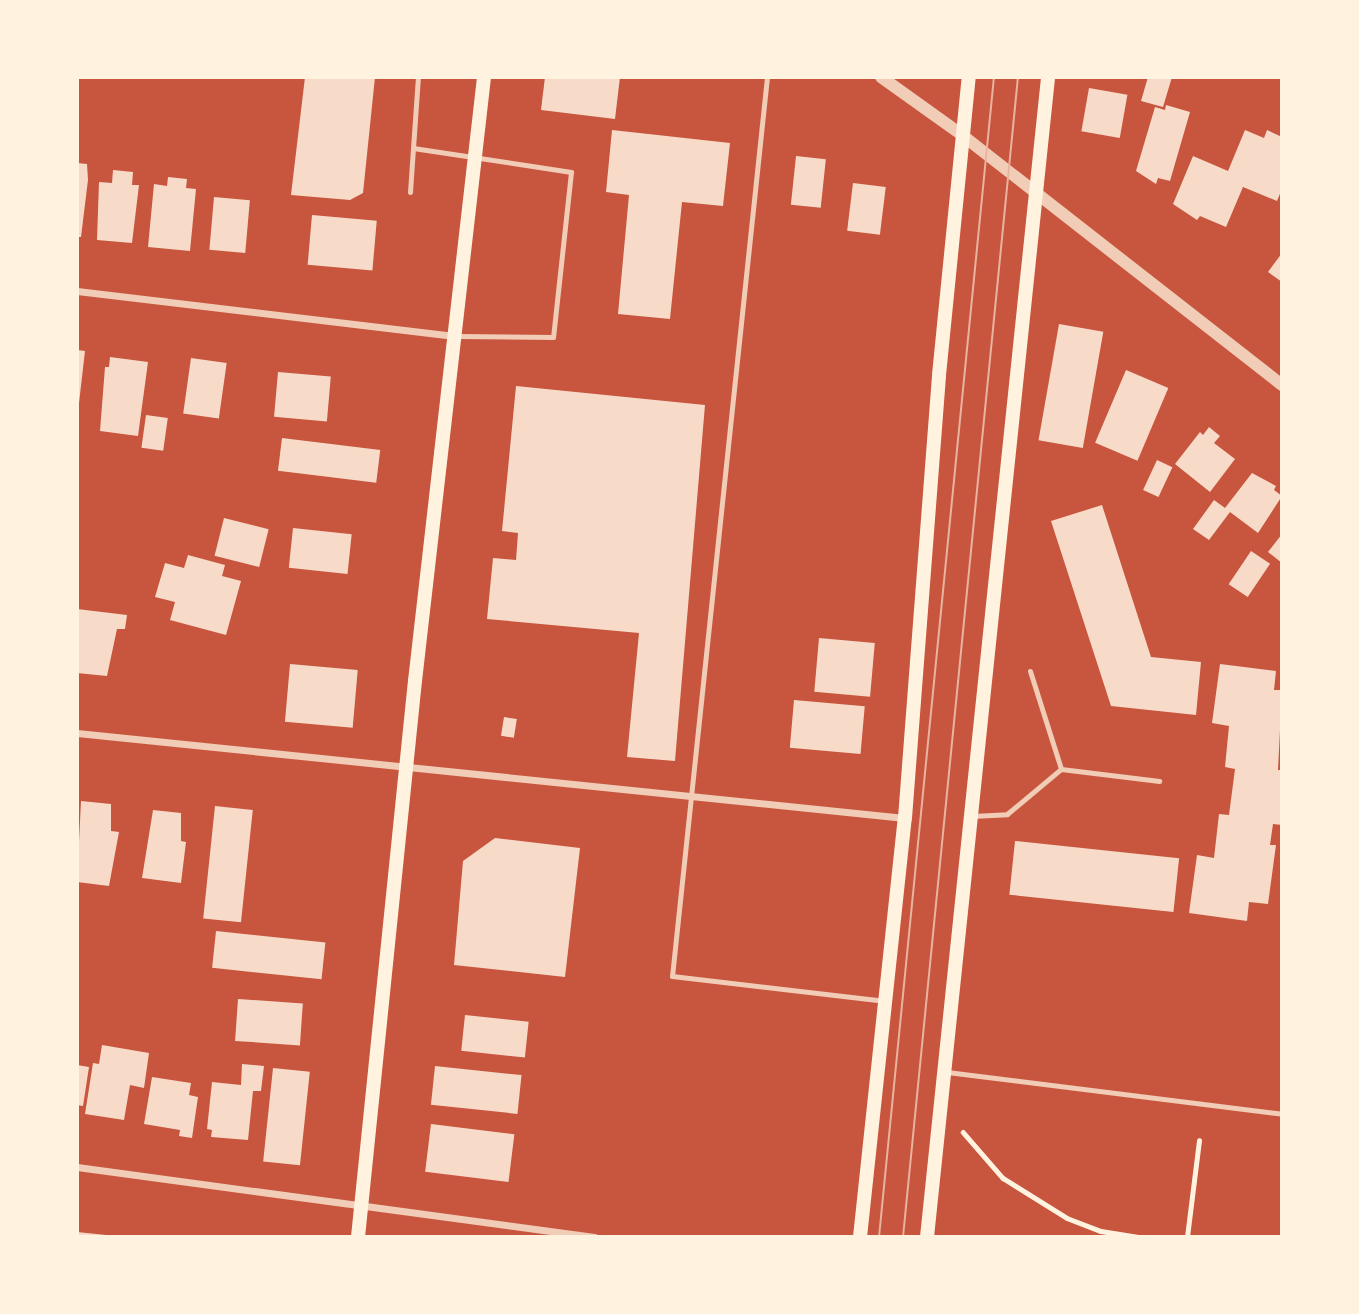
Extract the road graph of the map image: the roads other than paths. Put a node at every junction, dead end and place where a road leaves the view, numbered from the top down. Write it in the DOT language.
graph roads {
  1 [pos="418,77"];
  2 [pos="484,77"];
  3 [pos="767,77"];
  4 [pos="881,77"];
  5 [pos="969,77"];
  6 [pos="1048,77"];
  7 [pos="962,135"];
  8 [pos="413,148"];
  9 [pos="474,158"];
  10 [pos="1033,191"];
  11 [pos="410,192"];
  12 [pos="77,291"];
  13 [pos="452,336"];
  14 [pos="1282,385"];
  15 [pos="1030,671"];
  16 [pos="77,733"];
  17 [pos="406,768"];
  18 [pos="1062,769"];
  19 [pos="1160,781"];
  20 [pos="692,797"];
  21 [pos="970,816"];
  22 [pos="905,818"];
  23 [pos="888,1001"];
  24 [pos="944,1072"];
  25 [pos="1282,1114"];
  26 [pos="77,1167"];
  27 [pos="361,1208"];
  28 [pos="358,1237"];
  29 [pos="594,1237"];
  30 [pos="860,1237"];
  31 [pos="927,1237"];
  1 -- 8 [label="lane"];
  2 -- 9 [label="main road"];
  3 -- 20 [label="lane"];
  4 -- 7 [label="street"];
  5 -- 7 [label="main road"];
  6 -- 10 [label="main road"];
  7 -- 10 [label="street"];
  7 -- 22 [label="main road"];
  8 -- 9 [label="lane"];
  8 -- 11 [label="lane"];
  9 -- 13 [label="main road"];
  9 -- 13 [label="lane"];
  10 -- 14 [label="street"];
  10 -- 21 [label="main road"];
  12 -- 13 [label="street"];
  13 -- 17 [label="main road"];
  15 -- 18 [label="lane"];
  16 -- 17 [label="street"];
  17 -- 20 [label="street"];
  17 -- 27 [label="main road"];
  18 -- 19 [label="lane"];
  18 -- 21 [label="lane"];
  20 -- 22 [label="street"];
  20 -- 23 [label="lane"];
  21 -- 24 [label="main road"];
  22 -- 23 [label="main road"];
  23 -- 30 [label="main road"];
  24 -- 25 [label="lane"];
  24 -- 31 [label="main road"];
  26 -- 27 [label="street"];
  27 -- 28 [label="main road"];
  27 -- 29 [label="street"];
}
